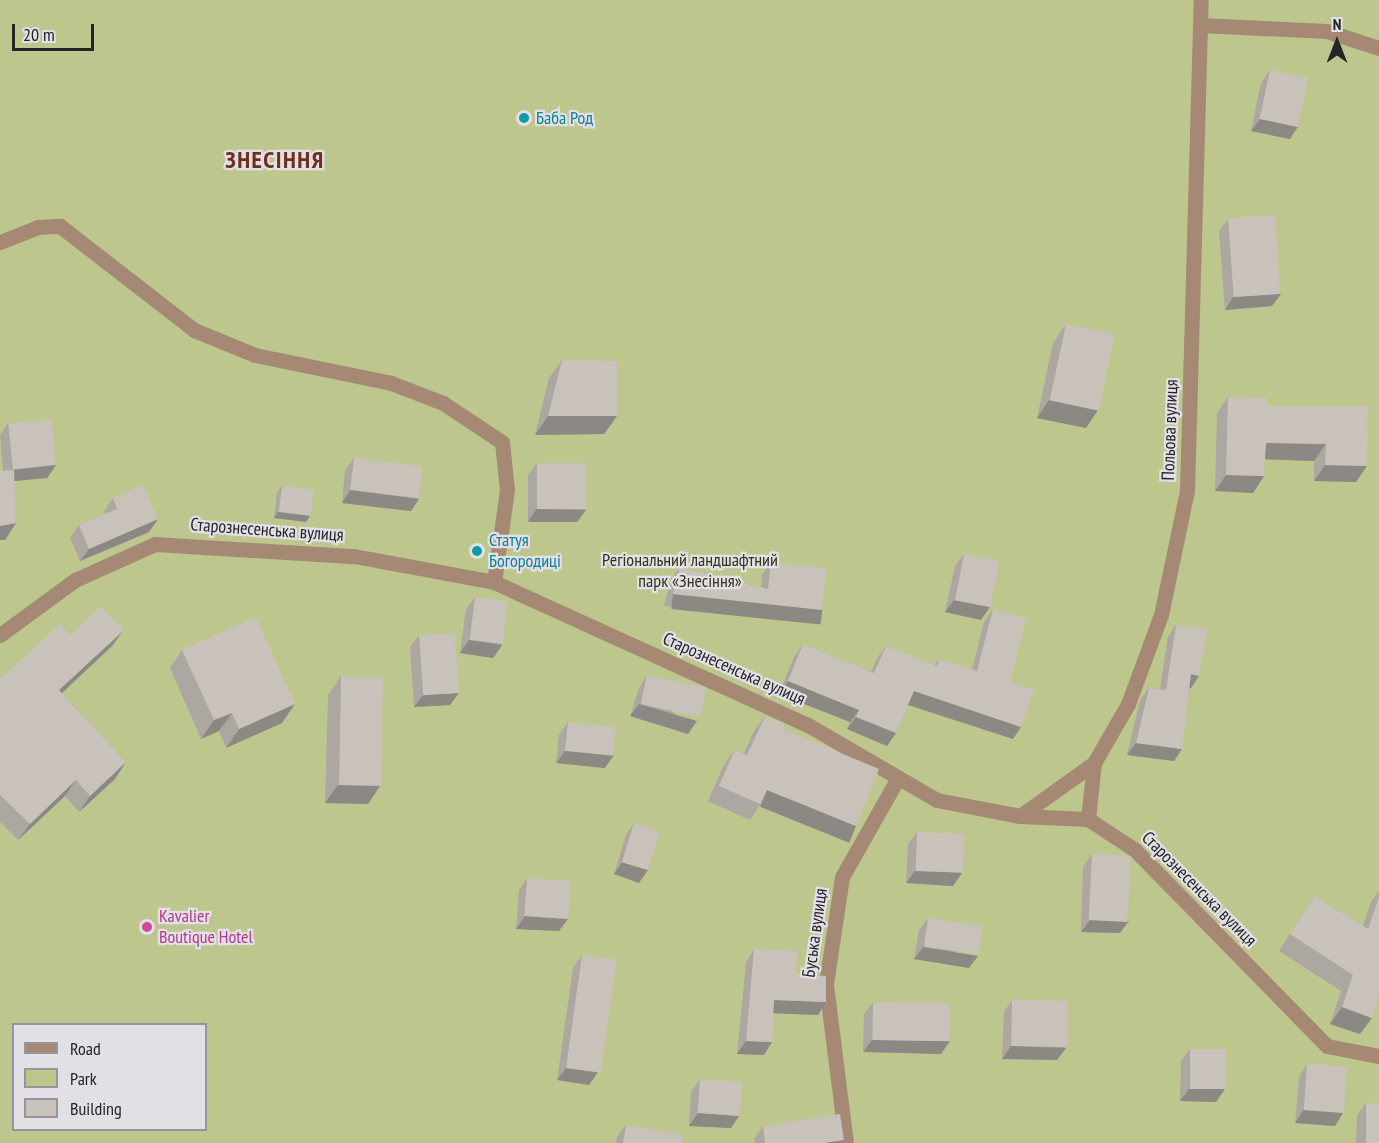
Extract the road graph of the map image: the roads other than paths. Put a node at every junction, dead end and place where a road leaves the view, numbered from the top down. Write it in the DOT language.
graph roads {
  1 [pos="1202,0"];
  2 [pos="1200,25"];
  3 [pos="1379,48"];
  4 [pos="0,242"];
  5 [pos="494,582"];
  6 [pos="0,635"];
  7 [pos="1094,763"];
  8 [pos="898,778"];
  9 [pos="1020,816"];
  10 [pos="1088,819"];
  11 [pos="1379,1056"];
  12 [pos="846,1143"];
  1 -- 2 [label="street, Польова вулиця"];
  2 -- 3 [label="street"];
  2 -- 7 [label="street, Польова вулиця"];
  4 -- 5 [label="street"];
  5 -- 6 [label="street, Старознесенська вулиця"];
  5 -- 8 [label="street, Старознесенська вулиця"];
  7 -- 9 [label="street"];
  7 -- 10 [label="street, Польова вулиця"];
  8 -- 9 [label="street, Старознесенська вулиця"];
  8 -- 12 [label="street, Буська вулиця"];
  9 -- 10 [label="street, Старознесенська вулиця"];
  10 -- 11 [label="street, Старознесенська вулиця"];
}
